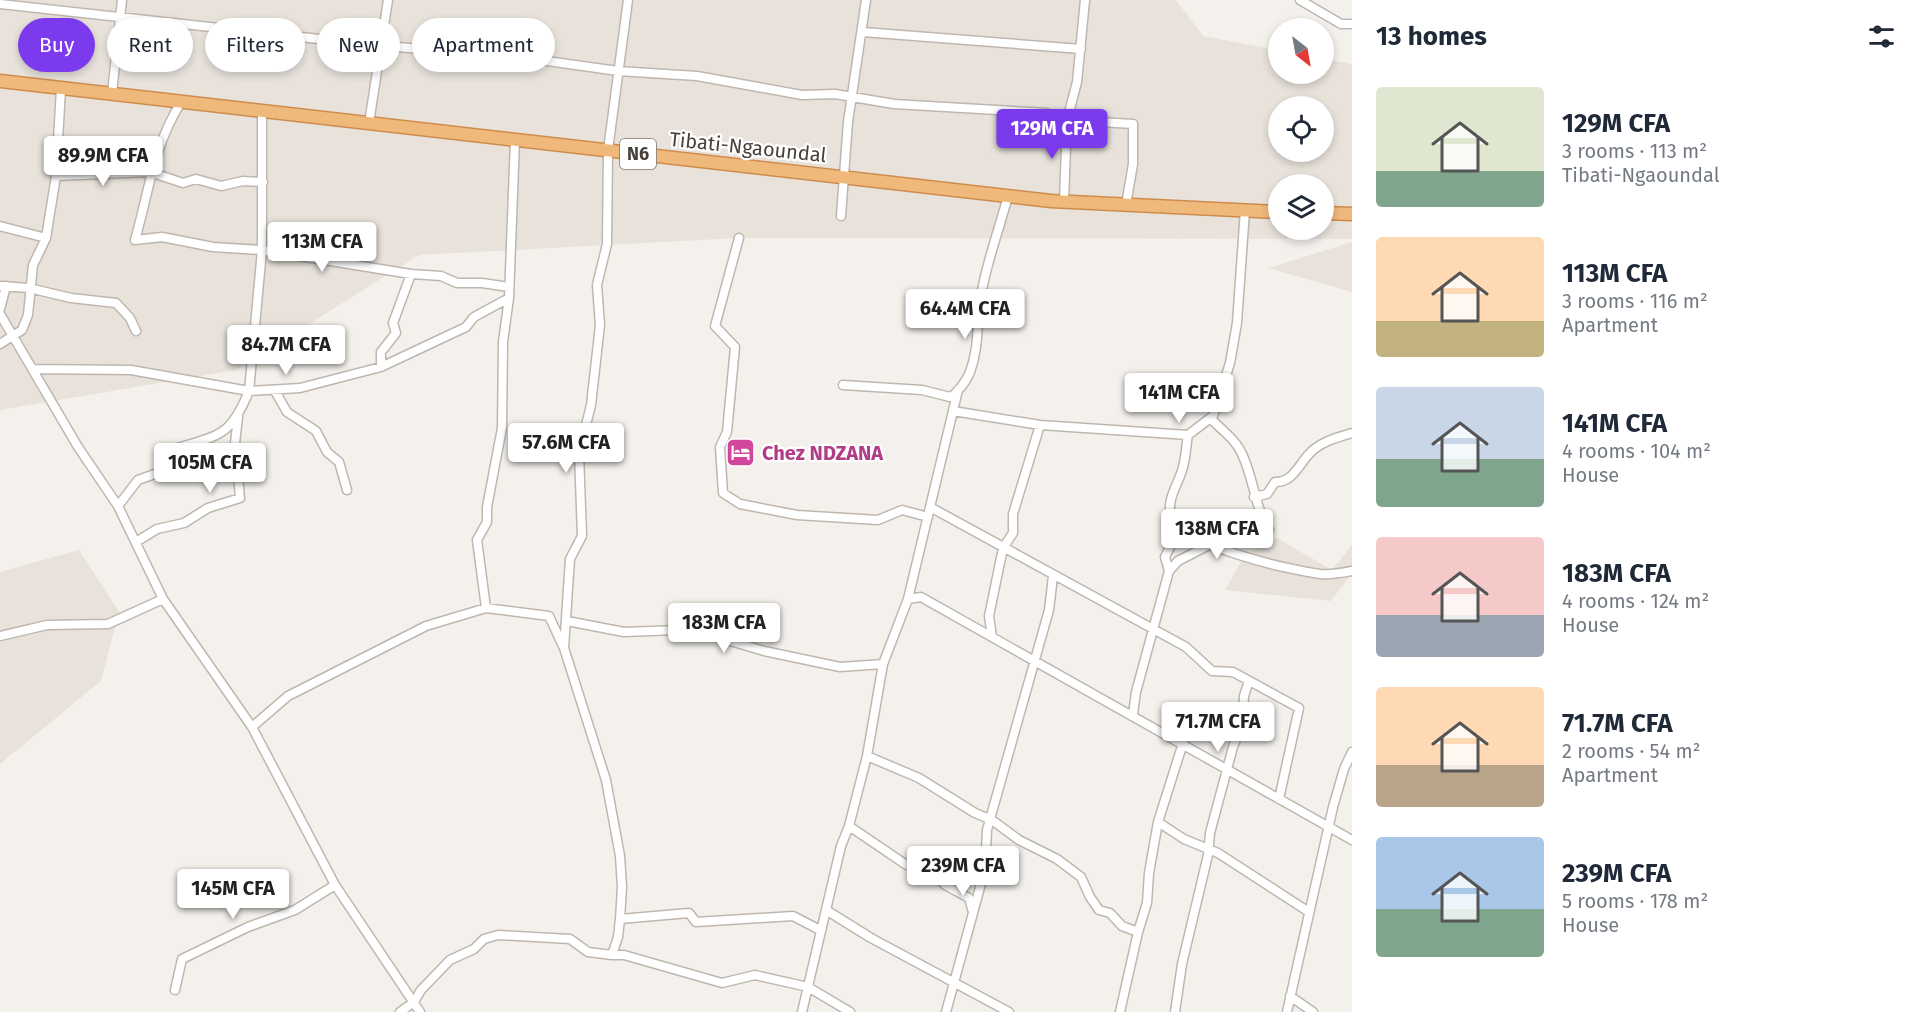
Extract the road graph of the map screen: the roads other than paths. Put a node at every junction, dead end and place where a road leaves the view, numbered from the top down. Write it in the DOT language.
graph roads {
  1 [pos="122,0"];
  2 [pos="387,0"];
  3 [pos="628,0"];
  4 [pos="866,0"];
  5 [pos="1085,0"];
  6 [pos="1300,0"];
  7 [pos="0,4"];
  8 [pos="120,18"];
  9 [pos="385,18"];
  10 [pos="1352,24"];
  11 [pos="193,26"];
  12 [pos="863,32"];
  13 [pos="317,39"];
  14 [pos="400,47"];
  15 [pos="1081,49"];
  16 [pos="618,71"];
  17 [pos="114,72"];
  18 [pos="378,72"];
  19 [pos="0,81"];
  20 [pos="61,88"];
  21 [pos="112,93"];
  22 [pos="851,97"];
  23 [pos="181,102"];
  24 [pos="262,110"];
  25 [pos="1067,120"];
  26 [pos="369,123"];
  27 [pos="516,140"];
  28 [pos="608,150"];
  29 [pos="150,172"];
  30 [pos="56,176"];
  31 [pos="844,177"];
  32 [pos="263,182"];
  33 [pos="1008,196"];
  34 [pos="1064,201"];
  35 [pos="1126,205"];
  36 [pos="1245,210"];
  37 [pos="1268,211"];
  38 [pos="1334,213"];
  39 [pos="1352,214"];
  40 [pos="841,216"];
  41 [pos="0,226"];
  42 [pos="46,238"];
  43 [pos="739,238"];
  44 [pos="262,250"];
  45 [pos="411,274"];
  46 [pos="3,286"];
  47 [pos="509,287"];
  48 [pos="29,288"];
  49 [pos="509,298"];
  50 [pos="0,311"];
  51 [pos="136,331"];
  52 [pos="13,335"];
  53 [pos="0,344"];
  54 [pos="381,367"];
  55 [pos="33,369"];
  56 [pos="843,385"];
  57 [pos="958,390"];
  58 [pos="249,391"];
  59 [pos="275,391"];
  60 [pos="953,411"];
  61 [pos="238,417"];
  62 [pos="1210,420"];
  63 [pos="1040,425"];
  64 [pos="1352,433"];
  65 [pos="1188,435"];
  66 [pos="347,490"];
  67 [pos="1254,497"];
  68 [pos="118,506"];
  69 [pos="930,507"];
  70 [pos="928,517"];
  71 [pos="1180,527"];
  72 [pos="1269,530"];
  73 [pos="136,542"];
  74 [pos="1211,544"];
  75 [pos="1003,548"];
  76 [pos="1169,571"];
  77 [pos="1352,571"];
  78 [pos="1053,576"];
  79 [pos="163,599"];
  80 [pos="908,599"];
  81 [pos="486,608"];
  82 [pos="567,621"];
  83 [pos="1152,630"];
  84 [pos="0,636"];
  85 [pos="992,637"];
  86 [pos="564,648"];
  87 [pos="1033,660"];
  88 [pos="883,664"];
  89 [pos="1249,681"];
  90 [pos="1133,714"];
  91 [pos="252,727"];
  92 [pos="1183,743"];
  93 [pos="1352,752"];
  94 [pos="867,756"];
  95 [pos="1227,769"];
  96 [pos="1279,799"];
  97 [pos="992,820"];
  98 [pos="1158,822"];
  99 [pos="849,826"];
  100 [pos="1329,827"];
  101 [pos="1352,840"];
  102 [pos="1208,849"];
  103 [pos="335,885"];
  104 [pos="826,910"];
  105 [pos="972,911"];
  106 [pos="1309,912"];
  107 [pos="620,919"];
  108 [pos="820,930"];
  109 [pos="1138,932"];
  110 [pos="612,955"];
  111 [pos="954,982"];
  112 [pos="808,987"];
  113 [pos="175,990"];
  114 [pos="1290,996"];
  115 [pos="414,1002"];
  116 [pos="400,1012"];
  117 [pos="420,1012"];
  118 [pos="802,1012"];
  119 [pos="850,1012"];
  120 [pos="946,1012"];
  121 [pos="1009,1012"];
  122 [pos="1120,1012"];
  123 [pos="1175,1012"];
  124 [pos="1287,1012"];
  125 [pos="1313,1012"];
  1 -- 8 [label="street"];
  2 -- 9 [label="street"];
  3 -- 16 [label="street"];
  4 -- 12 [label="street"];
  5 -- 15 [label="street"];
  6 -- 10 [label="street"];
  7 -- 8 [label="street"];
  11 -- 13 [label="street"];
  12 -- 15 [label="street"];
  12 -- 22 [label="street"];
  14 -- 16 [label="street"];
  15 -- 25 [label="street"];
  16 -- 22 [label="street"];
  16 -- 28 [label="street"];
  17 -- 21 [label="street"];
  18 -- 26 [label="street"];
  19 -- 20 [label="highway, Tibati-Ngaoundal / N6"];
  20 -- 21 [label="highway, Tibati-Ngaoundal / N6"];
  20 -- 30 [label="street"];
  21 -- 23 [label="highway, Tibati-Ngaoundal / N6"];
  22 -- 25 [label="street"];
  22 -- 31 [label="street"];
  23 -- 24 [label="highway, Tibati-Ngaoundal / N6"];
  23 -- 29 [label="street"];
  24 -- 26 [label="highway, Tibati-Ngaoundal / N6"];
  24 -- 32 [label="street"];
  25 -- 34 [label="street"];
  25 -- 35 [label="street"];
  26 -- 27 [label="highway, Tibati-Ngaoundal / N6"];
  27 -- 28 [label="highway, Tibati-Ngaoundal / N6"];
  27 -- 47 [label="street"];
  28 -- 31 [label="highway, Tibati-Ngaoundal / N6"];
  28 -- 82 [label="street"];
  29 -- 30 [label="street"];
  29 -- 32 [label="street"];
  29 -- 44 [label="street"];
  30 -- 42 [label="street"];
  31 -- 33 [label="highway, Tibati-Ngaoundal / N6"];
  31 -- 40 [label="street"];
  32 -- 44 [label="street"];
  33 -- 34 [label="highway, Tibati-Ngaoundal / N6"];
  33 -- 57 [label="street"];
  34 -- 35 [label="highway, Tibati-Ngaoundal / N6"];
  35 -- 36 [label="highway, Tibati-Ngaoundal / N6"];
  36 -- 37 [label="highway, Tibati-Ngaoundal / N6"];
  36 -- 62 [label="street"];
  38 -- 39 [label="highway"];
  41 -- 42 [label="street"];
  42 -- 48 [label="street"];
  43 -- 70 [label="street"];
  44 -- 45 [label="street"];
  44 -- 58 [label="street"];
  45 -- 47 [label="street"];
  45 -- 54 [label="street"];
  46 -- 48 [label="street"];
  46 -- 50 [label="street"];
  47 -- 49 [label="street"];
  48 -- 51 [label="street"];
  48 -- 52 [label="street"];
  49 -- 54 [label="street"];
  49 -- 81 [label="street"];
  50 -- 52 [label="street"];
  52 -- 53 [label="street"];
  52 -- 55 [label="street"];
  54 -- 59 [label="street"];
  55 -- 58 [label="street"];
  55 -- 68 [label="street"];
  56 -- 57 [label="street"];
  57 -- 60 [label="street"];
  58 -- 59 [label="street"];
  58 -- 61 [label="street"];
  59 -- 66 [label="street"];
  60 -- 63 [label="street"];
  60 -- 69 [label="street"];
  61 -- 68 [label="street"];
  61 -- 73 [label="street"];
  62 -- 65 [label="street"];
  62 -- 67 [label="street"];
  63 -- 65 [label="street"];
  63 -- 75 [label="street"];
  64 -- 67 [label="street"];
  65 -- 71 [label="street"];
  67 -- 72 [label="street"];
  68 -- 73 [label="street"];
  69 -- 70 [label="street"];
  69 -- 75 [label="street"];
  70 -- 80 [label="street"];
  71 -- 74 [label="street"];
  71 -- 76 [label="street"];
  73 -- 79 [label="street"];
  74 -- 76 [label="street"];
  74 -- 77 [label="street"];
  75 -- 78 [label="street"];
  75 -- 85 [label="street"];
  76 -- 83 [label="street"];
  78 -- 83 [label="street"];
  78 -- 87 [label="street"];
  79 -- 84 [label="street"];
  79 -- 91 [label="street"];
  80 -- 85 [label="street"];
  80 -- 88 [label="street"];
  81 -- 86 [label="street"];
  81 -- 91 [label="street"];
  82 -- 86 [label="street"];
  82 -- 88 [label="street"];
  83 -- 89 [label="street"];
  83 -- 90 [label="street"];
  85 -- 87 [label="street"];
  86 -- 107 [label="street"];
  87 -- 90 [label="street"];
  87 -- 97 [label="street"];
  88 -- 94 [label="street"];
  89 -- 95 [label="street"];
  89 -- 96 [label="street"];
  90 -- 92 [label="street"];
  91 -- 103 [label="street"];
  92 -- 95 [label="street"];
  92 -- 98 [label="street"];
  93 -- 100 [label="street"];
  94 -- 97 [label="street"];
  94 -- 99 [label="street"];
  95 -- 96 [label="street"];
  95 -- 102 [label="street"];
  96 -- 100 [label="street"];
  97 -- 105 [label="street"];
  97 -- 109 [label="street"];
  98 -- 102 [label="street"];
  98 -- 109 [label="street"];
  99 -- 104 [label="street"];
  99 -- 105 [label="street"];
  100 -- 101 [label="street"];
  100 -- 106 [label="street"];
  102 -- 106 [label="street"];
  102 -- 123 [label="street"];
  103 -- 113 [label="street"];
  103 -- 115 [label="street"];
  104 -- 108 [label="street"];
  104 -- 111 [label="street"];
  105 -- 111 [label="street"];
  106 -- 114 [label="street"];
  107 -- 108 [label="street"];
  107 -- 110 [label="street"];
  108 -- 112 [label="street"];
  109 -- 122 [label="street"];
  110 -- 112 [label="street"];
  110 -- 115 [label="street"];
  111 -- 120 [label="street"];
  111 -- 121 [label="street"];
  112 -- 118 [label="street"];
  112 -- 119 [label="street"];
  114 -- 124 [label="street"];
  114 -- 125 [label="street"];
  115 -- 116 [label="street"];
  115 -- 117 [label="street"];
}
